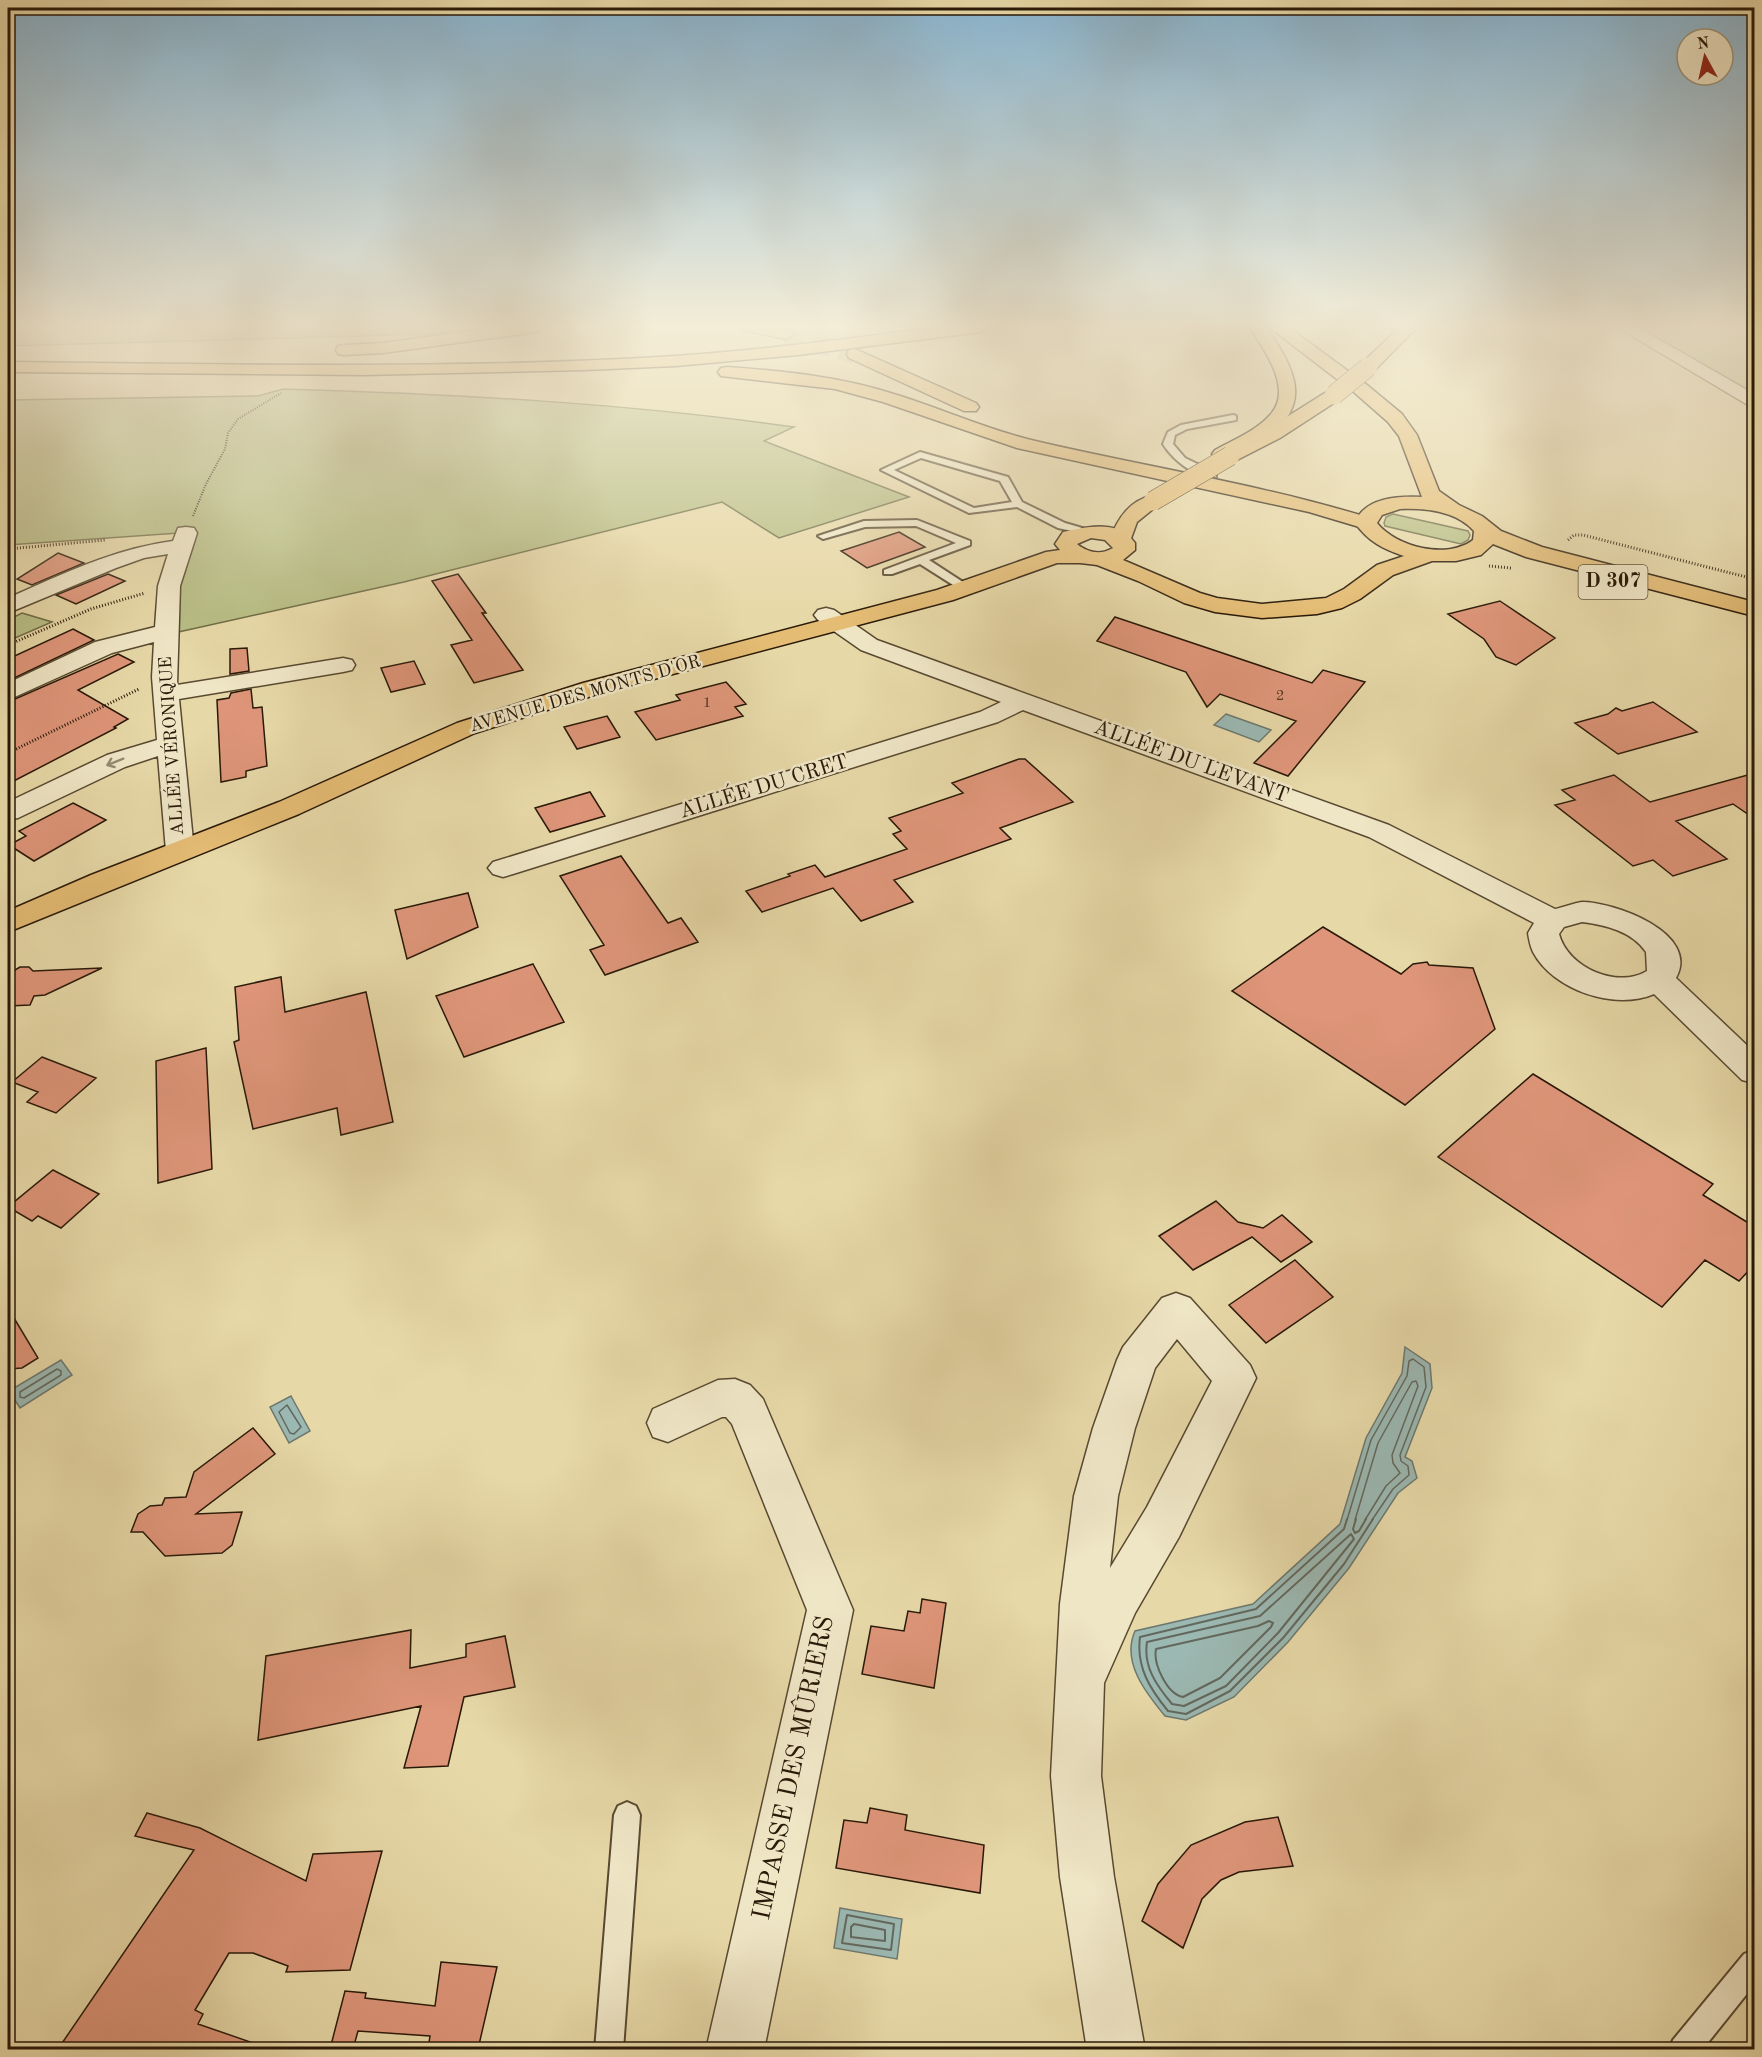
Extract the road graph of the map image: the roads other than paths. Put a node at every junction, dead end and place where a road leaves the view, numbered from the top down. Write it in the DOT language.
graph roads {
  1 [pos="962,423"];
  2 [pos="1011,423"];
  3 [pos="1206,423"];
  4 [pos="1272,423"];
  5 [pos="1290,423"];
  6 [pos="1399,423"];
  7 [pos="1226,455"];
  8 [pos="1417,461"];
  9 [pos="1213,475"];
  10 [pos="1149,499"];
  11 [pos="1018,504"];
  12 [pos="1452,509"];
  13 [pos="1380,519"];
  14 [pos="1485,530"];
  15 [pos="823,536"];
  16 [pos="1079,541"];
  17 [pos="1123,543"];
  18 [pos="1470,552"];
  19 [pos="1431,555"];
  20 [pos="921,560"];
  21 [pos="888,572"];
  22 [pos="957,584"];
  23 [pos="8,606"];
  24 [pos="1755,609"];
  25 [pos="832,620"];
  26 [pos="1755,620"];
  27 [pos="165,633"];
  28 [pos="343,665"];
  29 [pos="8,692"];
  30 [pos="166,694"];
  31 [pos="1022,701"];
  32 [pos="170,744"];
  33 [pos="8,812"];
  34 [pos="180,845"];
  35 [pos="503,868"];
  36 [pos="8,916"];
  37 [pos="1552,920"];
  38 [pos="8,922"];
  39 [pos="1658,979"];
  40 [pos="1755,1071"];
  41 [pos="668,1423"];
  42 [pos="1080,1681"];
  43 [pos="627,1815"];
  44 [pos="1755,1964"];
  45 [pos="609,2049"];
  46 [pos="735,2049"];
  47 [pos="1116,2049"];
  48 [pos="1683,2049"];
  1 -- 13 [label="main road"];
  2 -- 9 [label="main road"];
  3 -- 9 [label="lane"];
  4 -- 7 [label="main road"];
  5 -- 7 [label="main road, bridge"];
  6 -- 8 [label="main road"];
  7 -- 10 [label="main road, bridge"];
  8 -- 12 [label="main road"];
  8 -- 13 [label="main road"];
  9 -- 13 [label="main road"];
  10 -- 16 [label="main road"];
  10 -- 17 [label="main road"];
  11 -- 11 [label="lane"];
  11 -- 16 [label="lane"];
  12 -- 13 [label="main road"];
  12 -- 14 [label="main road"];
  13 -- 17 [label="main road"];
  13 -- 19 [label="main road"];
  14 -- 18 [label="main road"];
  14 -- 24 [label="main road, D 307"];
  15 -- 20 [label="lane"];
  16 -- 17 [label="main road"];
  16 -- 19 [label="main road"];
  16 -- 22 [label="main road, AVENUE DES MONTS D'OR"];
  18 -- 19 [label="main road"];
  18 -- 26 [label="main road, D 307"];
  20 -- 21 [label="lane"];
  20 -- 22 [label="lane"];
  22 -- 25 [label="main road, AVENUE DES MONTS D'OR"];
  23 -- 27 [label="street, ALLÉE VÉRONIQUE"];
  25 -- 31 [label="street, ALLÉE DU LEVANT"];
  25 -- 34 [label="main road, AVENUE DES MONTS D'OR"];
  27 -- 29 [label="street"];
  27 -- 30 [label="street, ALLÉE VÉRONIQUE"];
  28 -- 30 [label="street"];
  30 -- 32 [label="street, ALLÉE VÉRONIQUE"];
  31 -- 35 [label="street, ALLÉE DU CRET"];
  31 -- 37 [label="street, ALLÉE DU LEVANT"];
  32 -- 33 [label="street, one-way"];
  32 -- 34 [label="street, ALLÉE VÉRONIQUE"];
  34 -- 36 [label="main road, AVENUE DES MONTS D'OR"];
  34 -- 38 [label="main road, AVENUE DES MONTS D'OR"];
  37 -- 39 [label="street"];
  37 -- 39 [label="street"];
  39 -- 40 [label="street"];
  41 -- 46 [label="street, IMPASSE DES MÛRIERS"];
  42 -- 42 [label="street"];
  42 -- 47 [label="street"];
  43 -- 45 [label="lane"];
  44 -- 48 [label="lane"];
}
